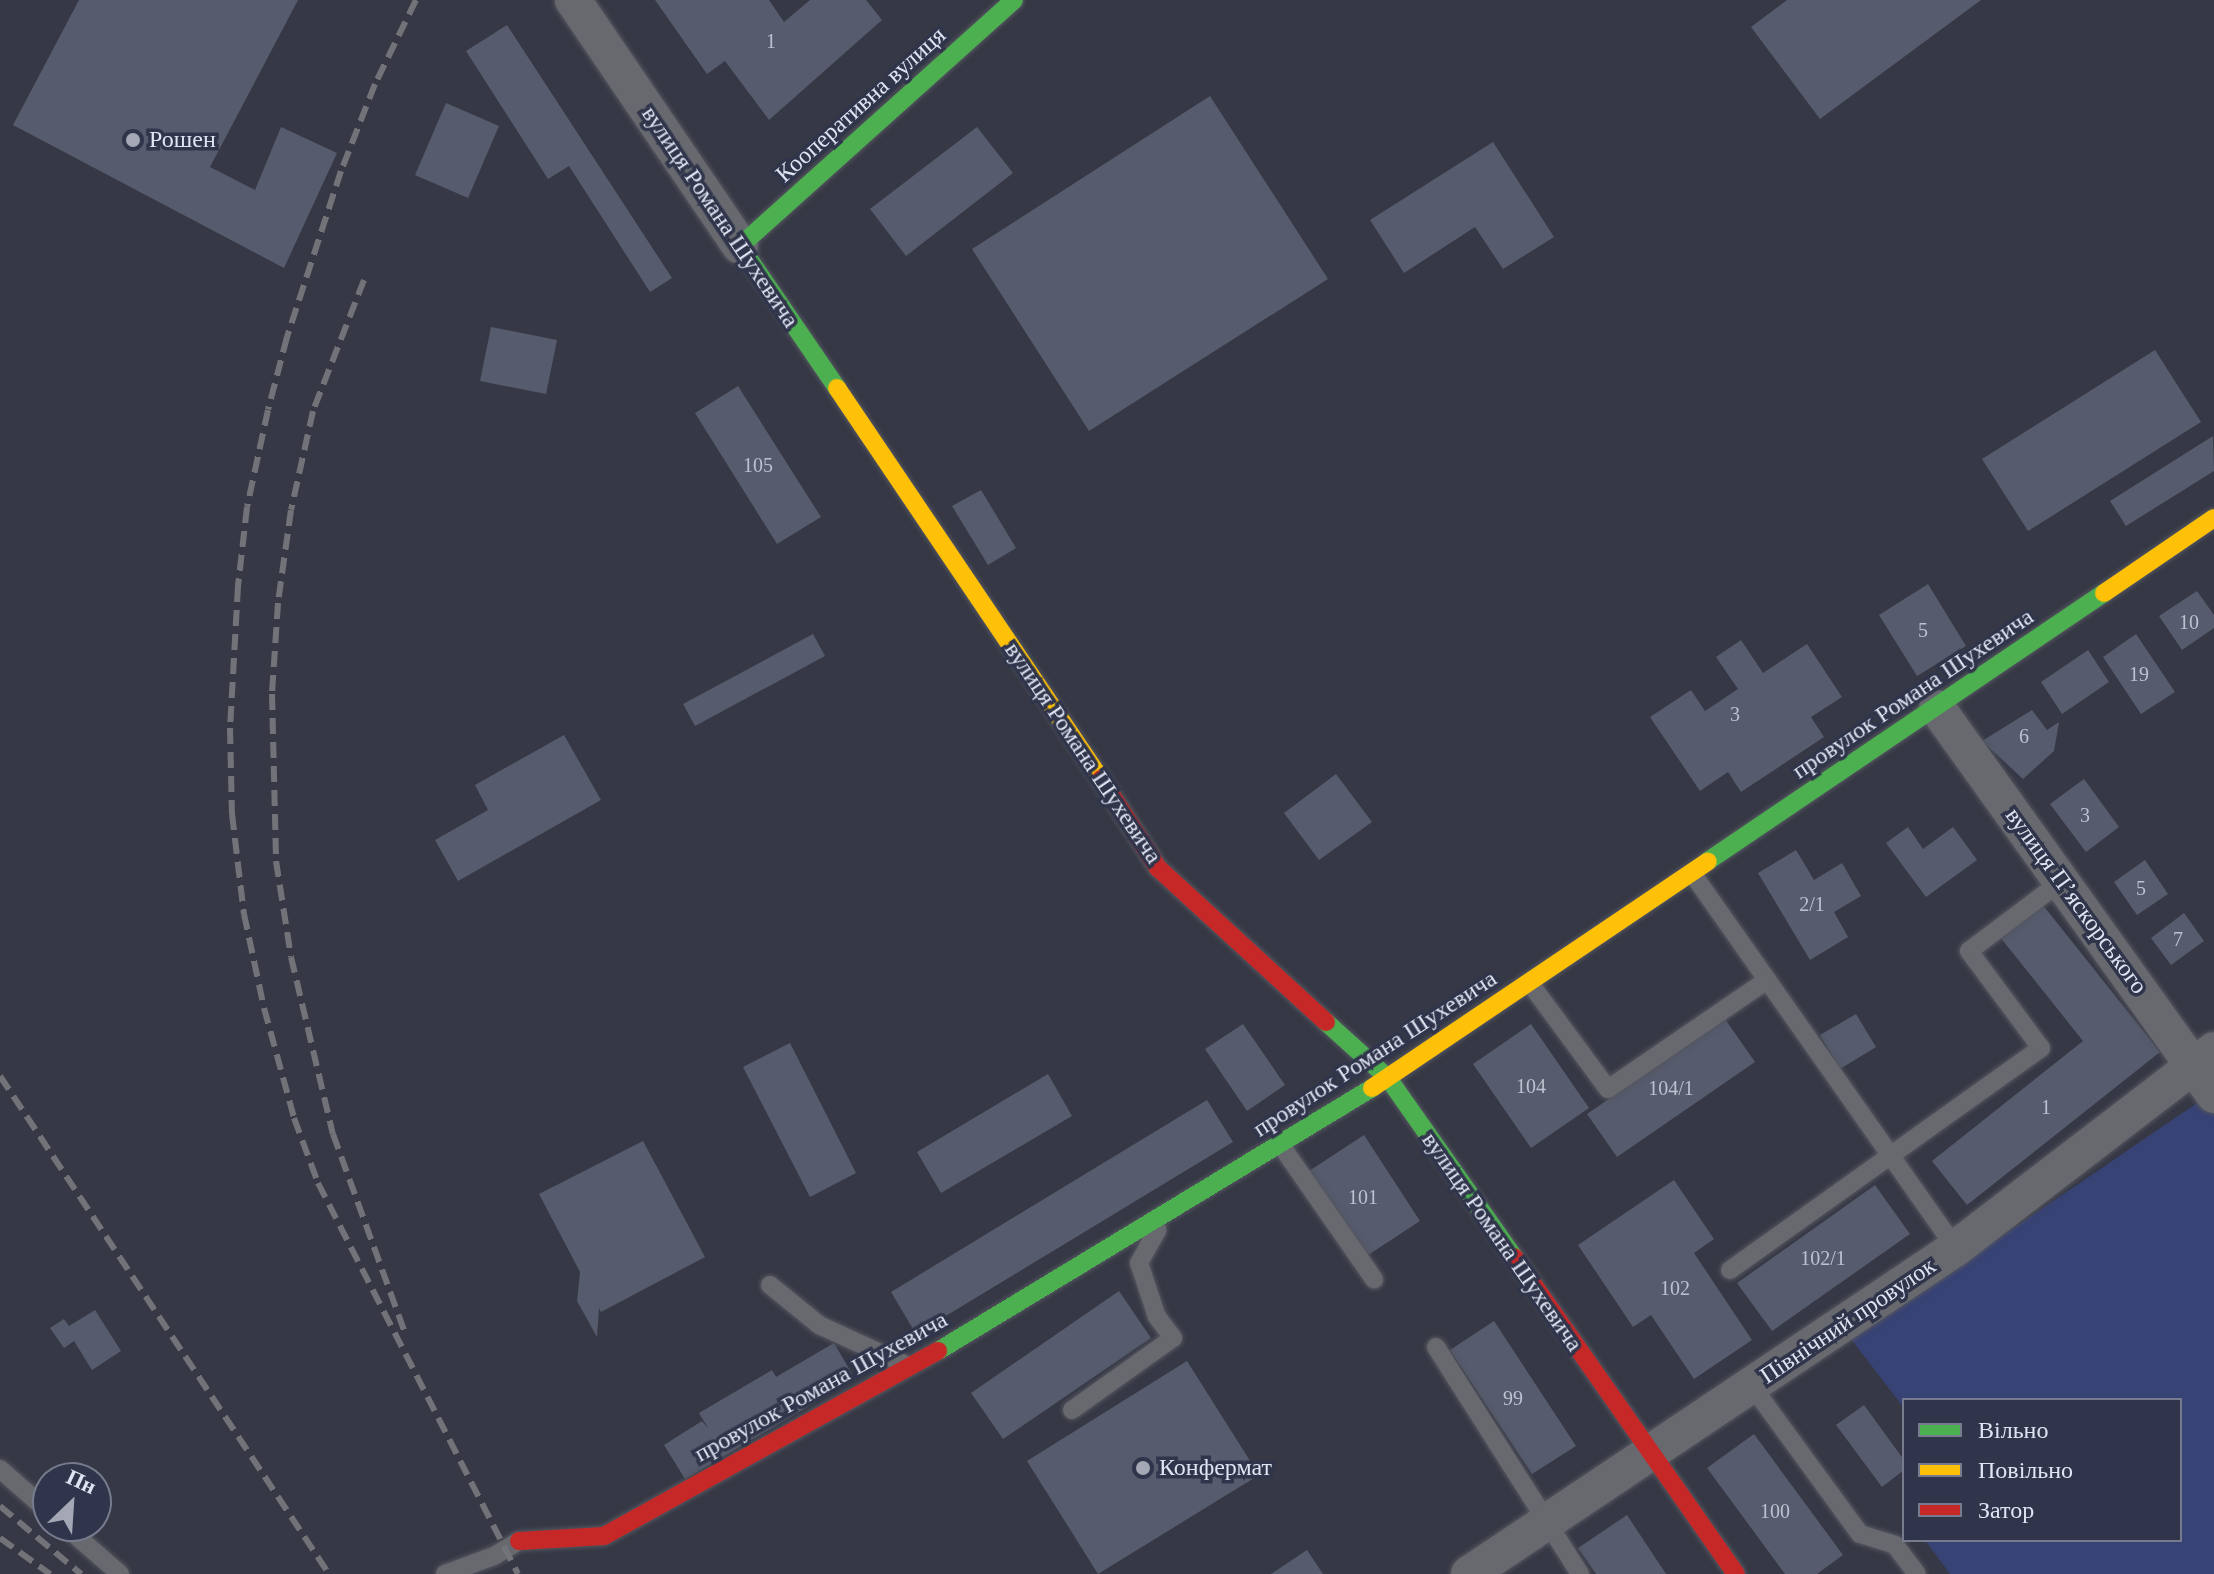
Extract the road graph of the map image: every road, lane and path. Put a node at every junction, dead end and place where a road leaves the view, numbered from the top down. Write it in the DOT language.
graph roads {
  1 [pos="573,0"];
  2 [pos="1014,0"];
  3 [pos="740,246"];
  4 [pos="2214,518"];
  5 [pos="1937,708"];
  6 [pos="1692,873"];
  7 [pos="2063,880"];
  8 [pos="1767,980"];
  9 [pos="1529,982"];
  10 [pos="2204,1058"];
  11 [pos="1388,1078"];
  12 [pos="2214,1095"];
  13 [pos="1280,1144"];
  14 [pos="1891,1156"];
  15 [pos="1168,1210"];
  16 [pos="1956,1248"];
  17 [pos="1730,1270"];
  18 [pos="1374,1279"];
  19 [pos="770,1285"];
  20 [pos="1436,1347"];
  21 [pos="911,1367"];
  22 [pos="1752,1386"];
  23 [pos="1072,1410"];
  24 [pos="1650,1452"];
  25 [pos="0,1469"];
  26 [pos="32,1497"];
  27 [pos="1547,1523"];
  28 [pos="519,1541"];
  29 [pos="83,1542"];
  30 [pos="120,1574"];
  31 [pos="445,1574"];
  32 [pos="1469,1574"];
  33 [pos="1580,1574"];
  34 [pos="1736,1574"];
  35 [pos="1917,1574"];
  1 -- 3 [label="street, вулиця Романа Шухевича"];
  2 -- 3 [label="street, Кооперативна вулиця"];
  3 -- 11 [label="street, вулиця Романа Шухевича"];
  4 -- 5 [label="street, провулок Романа Шухевича"];
  5 -- 6 [label="street, провулок Романа Шухевича"];
  5 -- 7 [label="street, вулиця Пʼяскорського"];
  6 -- 8 [label="lane"];
  6 -- 9 [label="street, провулок Романа Шухевича"];
  7 -- 10 [label="street, вулиця Пʼяскорського"];
  7 -- 14 [label="lane"];
  8 -- 9 [label="lane"];
  8 -- 14 [label="lane"];
  9 -- 11 [label="street, провулок Романа Шухевича"];
  10 -- 12 [label="street, вулиця Пʼяскорського"];
  10 -- 16 [label="street, Північний провулок"];
  11 -- 13 [label="street, провулок Романа Шухевича"];
  11 -- 24 [label="street, вулиця Романа Шухевича"];
  13 -- 15 [label="street, провулок Романа Шухевича"];
  13 -- 18 [label="lane"];
  14 -- 16 [label="lane"];
  14 -- 17 [label="lane"];
  15 -- 21 [label="street, провулок Романа Шухевича"];
  15 -- 23 [label="lane"];
  16 -- 22 [label="street, Північний провулок"];
  19 -- 21 [label="lane"];
  20 -- 27 [label="lane"];
  21 -- 28 [label="street, провулок Романа Шухевича"];
  22 -- 24 [label="street, Північний провулок"];
  22 -- 35 [label="lane"];
  24 -- 27 [label="street, Північний провулок"];
  24 -- 34 [label="street, вулиця Романа Шухевича"];
  25 -- 26 [label="lane"];
  27 -- 32 [label="street, Північний провулок"];
  27 -- 33 [label="lane"];
  28 -- 31 [label="lane"];
  29 -- 30 [label="lane"];
}
